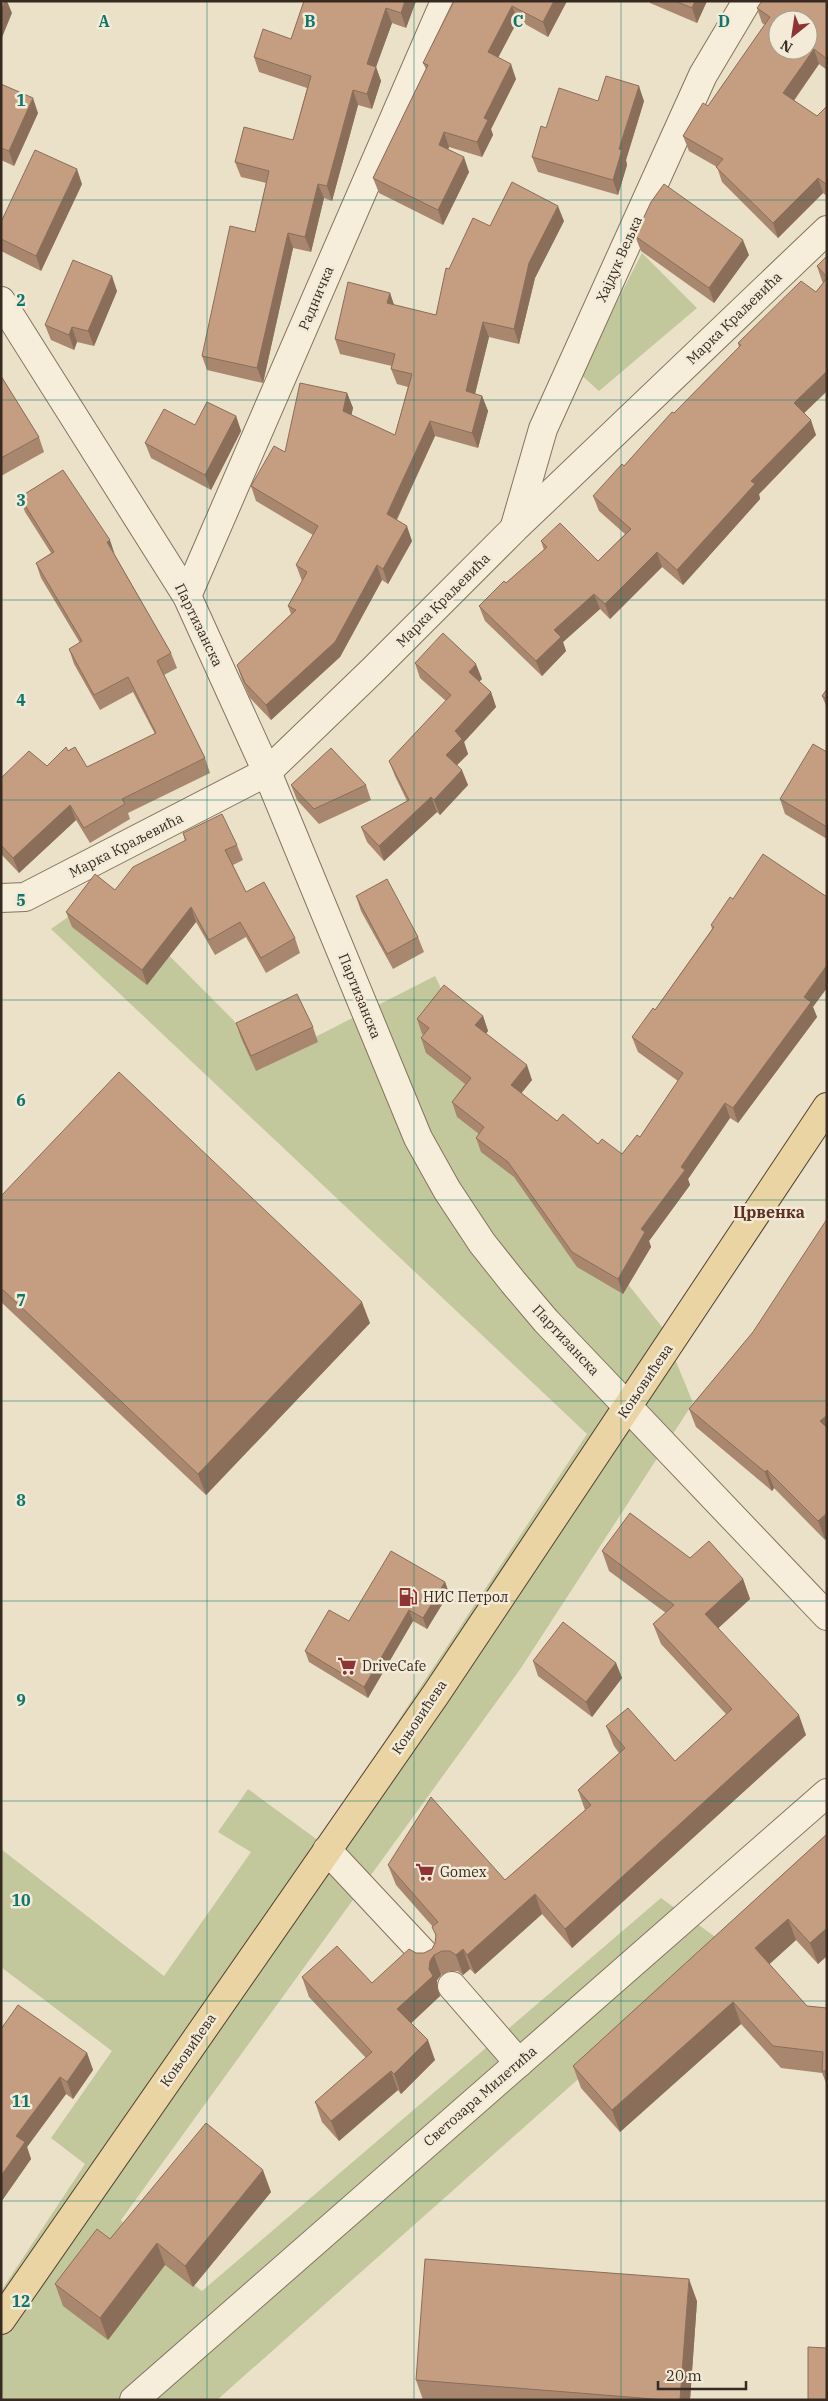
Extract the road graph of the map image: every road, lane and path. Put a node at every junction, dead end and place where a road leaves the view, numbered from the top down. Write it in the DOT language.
graph roads {
  1 [pos="445,1"];
  2 [pos="747,1"];
  3 [pos="827,230"];
  4 [pos="1,301"];
  5 [pos="515,528"];
  6 [pos="187,596"];
  7 [pos="267,772"];
  8 [pos="6,898"];
  9 [pos="827,1107"];
  10 [pos="627,1406"];
  11 [pos="827,1616"];
  12 [pos="827,1793"];
  13 [pos="327,1850"];
  14 [pos="428,1958"];
  15 [pos="452,1986"];
  16 [pos="519,2063"];
  17 [pos="1,2320"];
  18 [pos="134,2400"];
  1 -- 6 [label="street, Радничка"];
  2 -- 5 [label="street, Хајдук Вељка"];
  3 -- 5 [label="street, Марка Краљевића"];
  4 -- 6 [label="street, Партизанска"];
  5 -- 7 [label="street, Марка Краљевића"];
  6 -- 7 [label="street, Партизанска"];
  7 -- 8 [label="street, Марка Краљевића"];
  7 -- 10 [label="street, Партизанска"];
  9 -- 10 [label="main road, Коњовићева"];
  10 -- 11 [label="street, Партизанска"];
  10 -- 13 [label="main road, Коњовићева"];
  12 -- 16 [label="street, Светозара Милетића"];
  13 -- 14 [label="street"];
  13 -- 17 [label="main road, Коњовићева"];
  15 -- 16 [label="street"];
  16 -- 18 [label="street, Светозара Милетића"];
}
